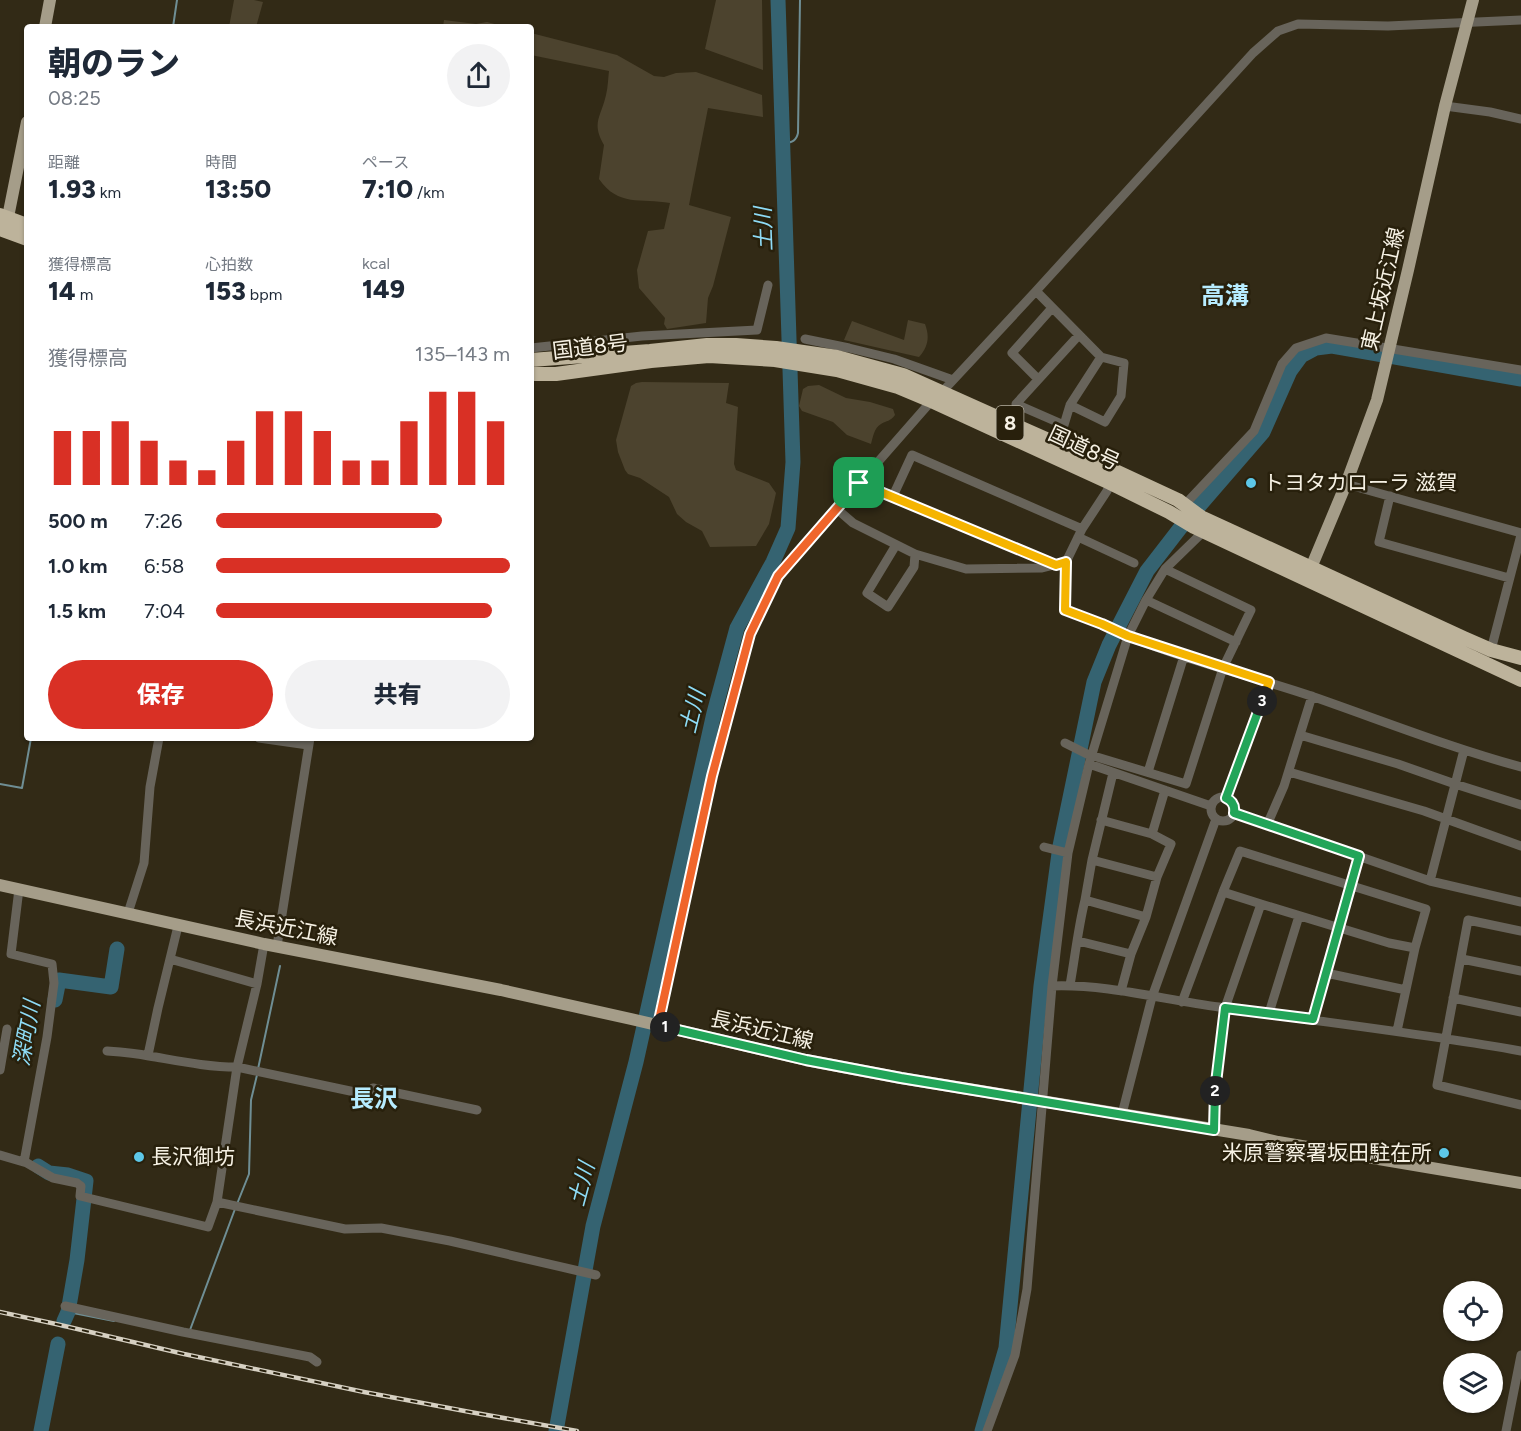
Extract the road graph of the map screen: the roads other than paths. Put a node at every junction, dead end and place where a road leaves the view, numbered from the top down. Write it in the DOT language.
graph roads {
  1 [pos="50,0"];
  2 [pos="1473,0"];
  3 [pos="1521,20"];
  4 [pos="46,24"];
  5 [pos="1466,24"];
  6 [pos="1445,106"];
  7 [pos="1521,119"];
  8 [pos="24,135"];
  9 [pos="3,223"];
  10 [pos="24,225"];
  11 [pos="24,237"];
  12 [pos="768,285"];
  13 [pos="1036,291"];
  14 [pos="1052,308"];
  15 [pos="1079,334"];
  16 [pos="805,339"];
  17 [pos="534,348"];
  18 [pos="775,354"];
  19 [pos="1388,354"];
  20 [pos="1101,357"];
  21 [pos="534,360"];
  22 [pos="837,363"];
  23 [pos="1521,370"];
  24 [pos="534,374"];
  25 [pos="1038,379"];
  26 [pos="953,380"];
  27 [pos="942,392"];
  28 [pos="929,400"];
  29 [pos="1070,405"];
  30 [pos="1064,425"];
  31 [pos="1055,443"];
  32 [pos="1113,477"];
  33 [pos="859,483"];
  34 [pos="1346,484"];
  35 [pos="893,496"];
  36 [pos="1390,496"];
  37 [pos="1184,499"];
  38 [pos="837,509"];
  39 [pos="1199,525"];
  40 [pos="1080,533"];
  41 [pos="1521,534"];
  42 [pos="896,545"];
  43 [pos="915,554"];
  44 [pos="1066,562"];
  45 [pos="1134,563"];
  46 [pos="1056,565"];
  47 [pos="1165,569"];
  48 [pos="1309,573"];
  49 [pos="1509,578"];
  50 [pos="1146,600"];
  51 [pos="1126,635"];
  52 [pos="1236,642"];
  53 [pos="1491,650"];
  54 [pos="1184,656"];
  55 [pos="1521,658"];
  56 [pos="1223,668"];
  57 [pos="1521,680"];
  58 [pos="1269,682"];
  59 [pos="1312,696"];
  60 [pos="1300,735"];
  61 [pos="158,741"];
  62 [pos="309,741"];
  63 [pos="1066,743"];
  64 [pos="1464,750"];
  65 [pos="1089,758"];
  66 [pos="1521,767"];
  67 [pos="1113,772"];
  68 [pos="1149,772"];
  69 [pos="1289,772"];
  70 [pos="1455,784"];
  71 [pos="1165,790"];
  72 [pos="1226,798"];
  73 [pos="1521,805"];
  74 [pos="1211,806"];
  75 [pos="1234,813"];
  76 [pos="1216,819"];
  77 [pos="1445,819"];
  78 [pos="1101,820"];
  79 [pos="1268,825"];
  80 [pos="1152,834"];
  81 [pos="1521,846"];
  82 [pos="1044,847"];
  83 [pos="1068,853"];
  84 [pos="1359,856"];
  85 [pos="1092,860"];
  86 [pos="1158,878"];
  87 [pos="1430,881"];
  88 [pos="0,885"];
  89 [pos="1350,885"];
  90 [pos="20,889"];
  91 [pos="1223,892"];
  92 [pos="1085,900"];
  93 [pos="1521,902"];
  94 [pos="1261,904"];
  95 [pos="128,913"];
  96 [pos="1146,916"];
  97 [pos="1299,916"];
  98 [pos="178,926"];
  99 [pos="1338,928"];
  100 [pos="1521,931"];
  101 [pos="1078,940"];
  102 [pos="271,945"];
  103 [pos="1415,948"];
  104 [pos="1131,954"];
  105 [pos="170,959"];
  106 [pos="1462,959"];
  107 [pos="1521,971"];
  108 [pos="1326,973"];
  109 [pos="257,984"];
  110 [pos="1070,985"];
  111 [pos="1052,986"];
  112 [pos="1406,990"];
  113 [pos="1121,991"];
  114 [pos="1152,997"];
  115 [pos="1453,998"];
  116 [pos="1182,1002"];
  117 [pos="1225,1008"];
  118 [pos="1521,1012"];
  119 [pos="1269,1014"];
  120 [pos="1313,1019"];
  121 [pos="656,1025"];
  122 [pos="7,1029"];
  123 [pos="1397,1031"];
  124 [pos="1447,1038"];
  125 [pos="107,1051"];
  126 [pos="1521,1051"];
  127 [pos="148,1055"];
  128 [pos="237,1067"];
  129 [pos="0,1070"];
  130 [pos="1041,1101"];
  131 [pos="1521,1105"];
  132 [pos="477,1110"];
  133 [pos="1122,1114"];
  134 [pos="1214,1130"];
  135 [pos="0,1155"];
  136 [pos="24,1162"];
  137 [pos="1521,1183"];
  138 [pos="217,1202"];
  139 [pos="596,1275"];
  140 [pos="65,1306"];
  141 [pos="1521,1355"];
  142 [pos="317,1362"];
  143 [pos="987,1431"];
  144 [pos="1506,1431"];
  1 -- 4 [label="main road"];
  2 -- 5 [label="main road, 東上坂近江線"];
  3 -- 5 [label="street"];
  5 -- 6 [label="main road, 東上坂近江線"];
  5 -- 13 [label="street"];
  6 -- 7 [label="street"];
  6 -- 19 [label="main road, 東上坂近江線"];
  8 -- 9 [label="main road"];
  9 -- 10 [label="highway"];
  9 -- 11 [label="highway"];
  12 -- 17 [label="street"];
  13 -- 14 [label="street"];
  13 -- 26 [label="street"];
  14 -- 15 [label="street"];
  14 -- 25 [label="street"];
  15 -- 20 [label="street"];
  15 -- 25 [label="street"];
  16 -- 26 [label="street"];
  18 -- 21 [label="highway, 国道8号 / 8"];
  18 -- 22 [label="highway, 国道8号 / 8"];
  18 -- 24 [label="highway, 国道8号 / 8"];
  19 -- 23 [label="street"];
  19 -- 34 [label="main road, 東上坂近江線"];
  19 -- 37 [label="street"];
  20 -- 29 [label="street"];
  20 -- 29 [label="street"];
  22 -- 27 [label="highway, 国道8号 / 8"];
  22 -- 28 [label="highway, 国道8号 / 8"];
  25 -- 30 [label="street"];
  26 -- 27 [label="street"];
  27 -- 31 [label="highway, 国道8号 / 8"];
  28 -- 32 [label="highway, 国道8号 / 8"];
  28 -- 33 [label="street"];
  29 -- 30 [label="street"];
  30 -- 31 [label="street"];
  31 -- 32 [label="highway, 国道8号 / 8"];
  32 -- 37 [label="highway, 国道8号 / 8"];
  32 -- 39 [label="highway, 国道8号 / 8"];
  32 -- 40 [label="street"];
  33 -- 35 [label="street"];
  33 -- 38 [label="street"];
  34 -- 36 [label="street"];
  34 -- 48 [label="main road, 東上坂近江線"];
  35 -- 40 [label="street"];
  35 -- 46 [label="street"];
  36 -- 41 [label="street"];
  36 -- 49 [label="street"];
  37 -- 39 [label="highway, 国道8号 / 8"];
  38 -- 42 [label="street"];
  38 -- 121 [label="street"];
  39 -- 47 [label="street"];
  39 -- 48 [label="highway, 国道8号 / 8"];
  40 -- 44 [label="street"];
  40 -- 45 [label="street"];
  41 -- 49 [label="street"];
  42 -- 43 [label="street"];
  42 -- 43 [label="street"];
  43 -- 46 [label="street"];
  44 -- 46 [label="street"];
  44 -- 51 [label="street"];
  47 -- 50 [label="street"];
  47 -- 52 [label="street"];
  48 -- 53 [label="highway, 国道8号 / 8"];
  48 -- 57 [label="highway, 国道8号 / 8"];
  49 -- 53 [label="street"];
  50 -- 51 [label="street"];
  50 -- 52 [label="street"];
  51 -- 54 [label="street"];
  51 -- 65 [label="street"];
  52 -- 56 [label="street"];
  53 -- 55 [label="highway, 国道8号 / 8"];
  54 -- 56 [label="street"];
  54 -- 68 [label="street"];
  56 -- 58 [label="street"];
  56 -- 68 [label="street"];
  58 -- 59 [label="street"];
  58 -- 72 [label="street"];
  59 -- 60 [label="street"];
  59 -- 64 [label="street"];
  60 -- 69 [label="street"];
  60 -- 70 [label="street"];
  61 -- 95 [label="street"];
  62 -- 102 [label="street"];
  63 -- 65 [label="street"];
  64 -- 66 [label="street"];
  64 -- 70 [label="street"];
  65 -- 67 [label="street"];
  65 -- 68 [label="street"];
  65 -- 83 [label="street"];
  67 -- 71 [label="street"];
  67 -- 78 [label="street"];
  69 -- 77 [label="street"];
  69 -- 79 [label="street"];
  70 -- 73 [label="street"];
  70 -- 77 [label="street"];
  71 -- 74 [label="street"];
  71 -- 80 [label="street"];
  72 -- 74 [label="street"];
  72 -- 75 [label="street"];
  74 -- 76 [label="street"];
  75 -- 76 [label="street"];
  75 -- 79 [label="street"];
  76 -- 114 [label="street"];
  77 -- 81 [label="street"];
  77 -- 87 [label="street"];
  78 -- 80 [label="street"];
  78 -- 85 [label="street"];
  79 -- 84 [label="street"];
  80 -- 86 [label="street"];
  82 -- 83 [label="street"];
  83 -- 111 [label="street"];
  84 -- 87 [label="street"];
  84 -- 89 [label="street"];
  85 -- 86 [label="street"];
  85 -- 92 [label="street"];
  86 -- 96 [label="street"];
  87 -- 93 [label="street"];
  88 -- 90 [label="main road, 長浜近江線"];
  89 -- 91 [label="street"];
  89 -- 99 [label="street"];
  89 -- 103 [label="street"];
  90 -- 95 [label="main road, 長浜近江線"];
  90 -- 136 [label="street"];
  91 -- 94 [label="street"];
  91 -- 116 [label="street"];
  92 -- 96 [label="street"];
  92 -- 101 [label="street"];
  94 -- 97 [label="street"];
  94 -- 117 [label="street"];
  95 -- 98 [label="main road, 長浜近江線"];
  96 -- 104 [label="street"];
  97 -- 99 [label="street"];
  97 -- 119 [label="street"];
  98 -- 102 [label="main road, 長浜近江線"];
  98 -- 105 [label="street"];
  99 -- 103 [label="street"];
  99 -- 108 [label="street"];
  100 -- 106 [label="street"];
  101 -- 104 [label="street"];
  101 -- 110 [label="street"];
  102 -- 109 [label="street"];
  102 -- 121 [label="main road, 長浜近江線"];
  103 -- 112 [label="street"];
  104 -- 113 [label="street"];
  105 -- 109 [label="street"];
  105 -- 127 [label="street"];
  106 -- 107 [label="street"];
  106 -- 115 [label="street"];
  108 -- 112 [label="street"];
  108 -- 120 [label="street"];
  109 -- 128 [label="street"];
  110 -- 111 [label="street"];
  110 -- 113 [label="street"];
  111 -- 130 [label="street"];
  112 -- 123 [label="street"];
  113 -- 114 [label="street"];
  114 -- 116 [label="street"];
  114 -- 133 [label="street"];
  115 -- 118 [label="street"];
  115 -- 124 [label="street"];
  116 -- 117 [label="street"];
  117 -- 119 [label="street"];
  117 -- 134 [label="street"];
  119 -- 120 [label="street"];
  120 -- 123 [label="street"];
  121 -- 130 [label="main road, 長浜近江線"];
  122 -- 129 [label="street"];
  123 -- 124 [label="street"];
  124 -- 126 [label="street"];
  124 -- 131 [label="street"];
  125 -- 127 [label="street"];
  127 -- 128 [label="street"];
  128 -- 132 [label="street"];
  128 -- 138 [label="street"];
  130 -- 133 [label="main road, 長浜近江線"];
  130 -- 143 [label="street"];
  133 -- 134 [label="main road, 長浜近江線"];
  134 -- 137 [label="main road, 長浜近江線"];
  135 -- 136 [label="street"];
  136 -- 138 [label="street"];
  138 -- 139 [label="street"];
  140 -- 142 [label="street"];
  141 -- 144 [label="street"];
}
